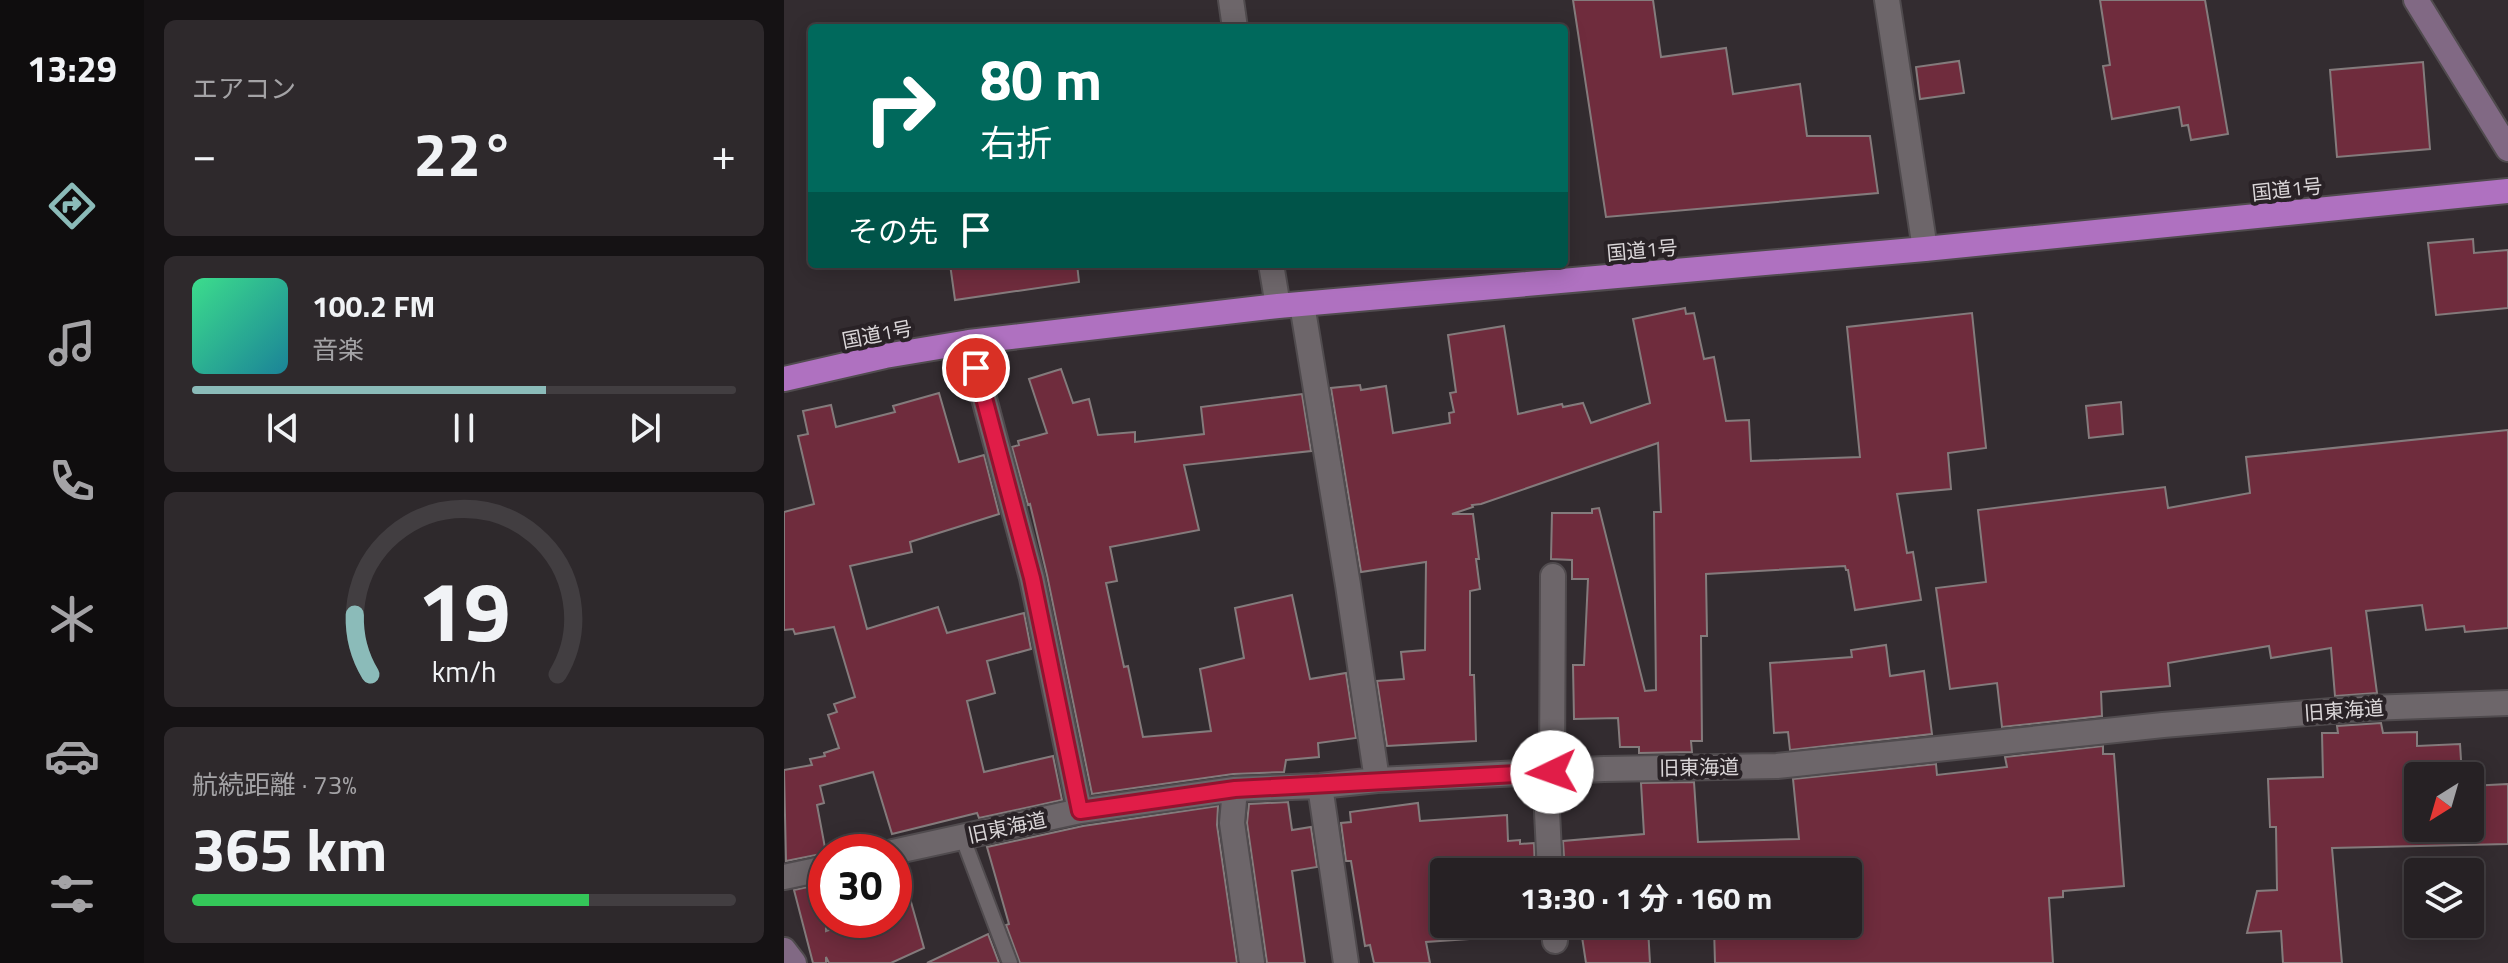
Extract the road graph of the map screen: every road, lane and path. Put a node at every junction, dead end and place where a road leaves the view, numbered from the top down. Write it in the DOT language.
graph roads {
  1 [pos="1231,0"];
  2 [pos="1887,0"];
  3 [pos="2416,0"];
  4 [pos="1234,24"];
  5 [pos="2508,149"];
  6 [pos="2508,191"];
  7 [pos="1925,249"];
  8 [pos="1272,268"];
  9 [pos="1302,304"];
  10 [pos="1278,306"];
  11 [pos="969,342"];
  12 [pos="784,379"];
  13 [pos="1553,576"];
  14 [pos="2508,703"];
  15 [pos="1552,772"];
  16 [pos="1377,780"];
  17 [pos="1320,786"];
  18 [pos="1235,789"];
  19 [pos="1080,811"];
  20 [pos="962,836"];
  21 [pos="912,848"];
  22 [pos="1549,858"];
  23 [pos="808,872"];
  24 [pos="784,877"];
  25 [pos="784,950"];
  26 [pos="794,963"];
  27 [pos="1010,963"];
  28 [pos="1252,963"];
  29 [pos="1346,963"];
  1 -- 4 [label="street"];
  2 -- 7 [label="street"];
  3 -- 5 [label="street"];
  6 -- 7 [label="highway, 国道1号"];
  7 -- 9 [label="highway, 国道1号"];
  8 -- 10 [label="street"];
  9 -- 10 [label="highway, 国道1号"];
  9 -- 16 [label="street"];
  10 -- 11 [label="highway, 国道1号"];
  11 -- 12 [label="highway, 国道1号"];
  11 -- 19 [label="street"];
  13 -- 15 [label="street"];
  14 -- 15 [label="street, 旧東海道"];
  15 -- 16 [label="street, 旧東海道"];
  15 -- 22 [label="street"];
  16 -- 17 [label="street, 旧東海道"];
  17 -- 18 [label="street, 旧東海道"];
  17 -- 29 [label="street"];
  18 -- 19 [label="street, 旧東海道"];
  18 -- 28 [label="street"];
  19 -- 20 [label="street, 旧東海道"];
  20 -- 21 [label="street, 旧東海道"];
  20 -- 27 [label="lane"];
  23 -- 24 [label="street"];
  25 -- 26 [label="street"];
}
